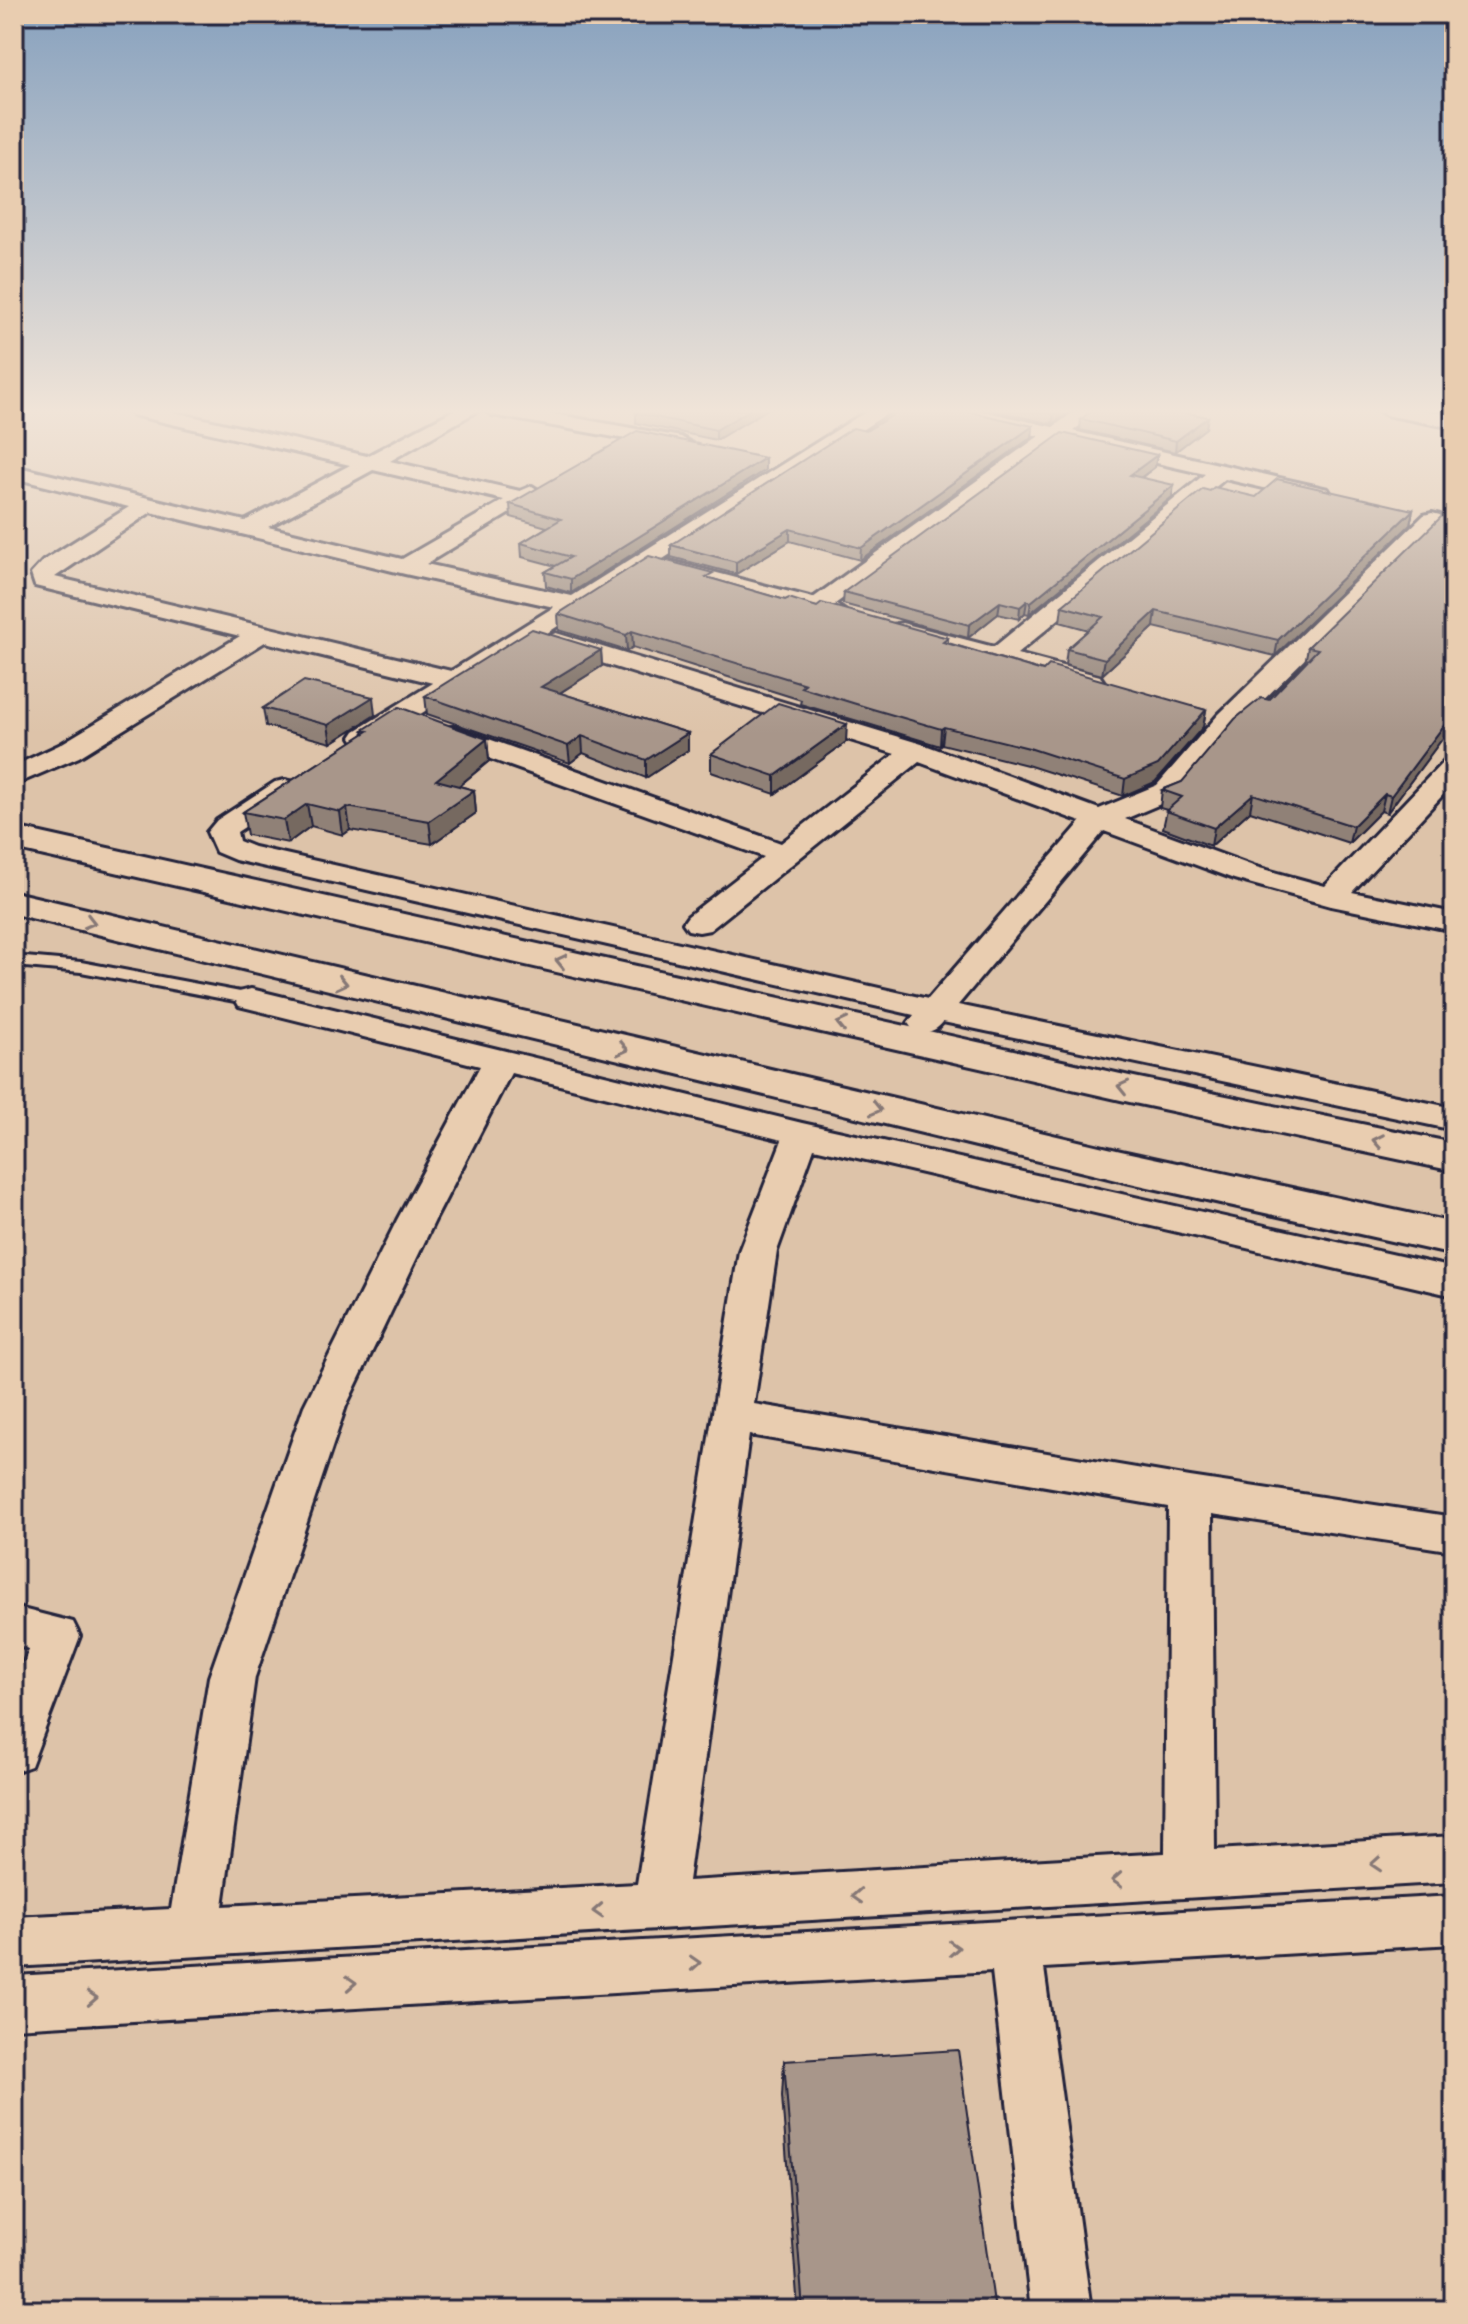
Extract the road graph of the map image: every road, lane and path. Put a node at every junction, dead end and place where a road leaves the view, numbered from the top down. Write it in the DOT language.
graph roads {
  1 [pos="127,517"];
  2 [pos="201,517"];
  3 [pos="269,517"];
  4 [pos="490,517"];
  5 [pos="705,517"];
  6 [pos="940,517"];
  7 [pos="1166,517"];
  8 [pos="1420,517"];
  9 [pos="1443,523"];
  10 [pos="247,529"];
  11 [pos="646,560"];
  12 [pos="405,567"];
  13 [pos="576,604"];
  14 [pos="817,606"];
  15 [pos="530,633"];
  16 [pos="259,635"];
  17 [pos="999,656"];
  18 [pos="455,680"];
  19 [pos="1121,691"];
  20 [pos="1197,712"];
  21 [pos="398,716"];
  22 [pos="1227,721"];
  23 [pos="915,751"];
  24 [pos="336,756"];
  25 [pos="1454,767"];
  26 [pos="310,772"];
  27 [pos="14,777"];
  28 [pos="1098,820"];
  29 [pos="14,838"];
  30 [pos="786,855"];
  31 [pos="1331,897"];
  32 [pos="14,903"];
  33 [pos="1454,922"];
  34 [pos="699,923"];
  35 [pos="14,961"];
  36 [pos="282,969"];
  37 [pos="633,977"];
  38 [pos="251,999"];
  39 [pos="938,1009"];
  40 [pos="583,1040"];
  41 [pos="911,1040"];
  42 [pos="501,1059"];
  43 [pos="1454,1119"];
  44 [pos="802,1134"];
  45 [pos="1454,1157"];
  46 [pos="1454,1239"];
  47 [pos="1454,1282"];
  48 [pos="732,1416"];
  49 [pos="1190,1494"];
  50 [pos="1454,1534"];
  51 [pos="14,1626"];
  52 [pos="14,1751"];
  53 [pos="1454,1859"];
  54 [pos="1190,1876"];
  55 [pos="659,1907"];
  56 [pos="1454,1920"];
  57 [pos="193,1932"];
  58 [pos="14,1942"];
  59 [pos="1015,1945"];
  60 [pos="14,2002"];
  61 [pos="1061,2310"];
  1 -- 16 [label="street"];
  2 -- 10 [label="street"];
  3 -- 10 [label="street"];
  4 -- 12 [label="street"];
  5 -- 11 [label="street"];
  6 -- 14 [label="street"];
  7 -- 17 [label="street"];
  8 -- 9 [label="street"];
  9 -- 22 [label="street"];
  10 -- 12 [label="street"];
  11 -- 13 [label="street"];
  11 -- 14 [label="street"];
  12 -- 13 [label="street"];
  13 -- 15 [label="street"];
  14 -- 17 [label="street"];
  15 -- 18 [label="street"];
  15 -- 23 [label="street"];
  16 -- 18 [label="street"];
  16 -- 27 [label="street"];
  17 -- 19 [label="street"];
  18 -- 21 [label="street"];
  20 -- 22 [label="street"];
  21 -- 24 [label="street"];
  21 -- 30 [label="street"];
  22 -- 28 [label="street"];
  23 -- 28 [label="street"];
  23 -- 30 [label="street"];
  25 -- 31 [label="street"];
  26 -- 39 [label="street"];
  28 -- 31 [label="street"];
  28 -- 39 [label="street"];
  37 -- 29 [label="main road, one-way"];
  30 -- 34 [label="street"];
  31 -- 33 [label="street"];
  32 -- 36 [label="main road, one-way"];
  35 -- 38 [label="lane"];
  36 -- 38 [label="main road"];
  36 -- 40 [label="main road, one-way"];
  37 -- 40 [label="main road"];
  41 -- 37 [label="main road, one-way"];
  38 -- 42 [label="street"];
  39 -- 41 [label="street"];
  39 -- 43 [label="street"];
  40 -- 46 [label="main road, one-way"];
  45 -- 41 [label="main road, one-way"];
  42 -- 44 [label="street"];
  42 -- 57 [label="street"];
  44 -- 47 [label="street"];
  44 -- 48 [label="street"];
  48 -- 49 [label="street"];
  48 -- 55 [label="street"];
  49 -- 50 [label="street"];
  49 -- 54 [label="street"];
  51 -- 52 [label="street"];
  53 -- 54 [label="street, one-way"];
  54 -- 55 [label="street, one-way"];
  55 -- 57 [label="street, one-way"];
  56 -- 59 [label="street"];
  57 -- 58 [label="street"];
  60 -- 59 [label="street, one-way"];
  59 -- 61 [label="street"];
}
